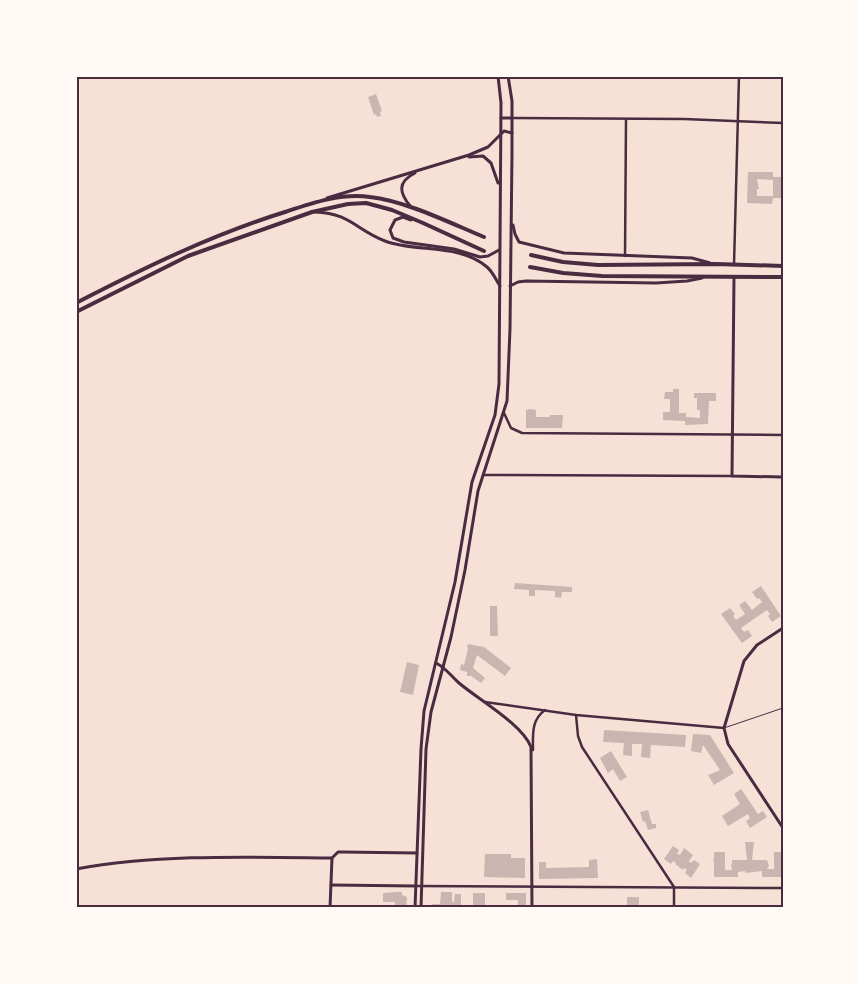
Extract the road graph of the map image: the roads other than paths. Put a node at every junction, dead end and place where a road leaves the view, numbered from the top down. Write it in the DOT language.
graph roads {
  1 [pos="498,76"];
  2 [pos="508,76"];
  3 [pos="739,76"];
  4 [pos="501,118"];
  5 [pos="512,118"];
  6 [pos="626,120"];
  7 [pos="737,120"];
  8 [pos="783,123"];
  9 [pos="500,134"];
  10 [pos="512,134"];
  11 [pos="500,190"];
  12 [pos="307,205"];
  13 [pos="411,208"];
  14 [pos="312,212"];
  15 [pos="512,217"];
  16 [pos="423,223"];
  17 [pos="484,237"];
  18 [pos="500,249"];
  19 [pos="484,252"];
  20 [pos="530,255"];
  21 [pos="625,256"];
  22 [pos="716,264"];
  23 [pos="734,265"];
  24 [pos="783,266"];
  25 [pos="530,267"];
  26 [pos="707,277"];
  27 [pos="734,277"];
  28 [pos="783,277"];
  29 [pos="510,286"];
  30 [pos="500,287"];
  31 [pos="76,303"];
  32 [pos="76,312"];
  33 [pos="504,413"];
  34 [pos="732,434"];
  35 [pos="783,435"];
  36 [pos="483,475"];
  37 [pos="732,476"];
  38 [pos="783,477"];
  39 [pos="783,628"];
  40 [pos="436,663"];
  41 [pos="443,666"];
  42 [pos="484,702"];
  43 [pos="783,708"];
  44 [pos="545,710"];
  45 [pos="576,715"];
  46 [pos="724,728"];
  47 [pos="532,752"];
  48 [pos="783,828"];
  49 [pos="417,853"];
  50 [pos="332,858"];
  51 [pos="76,869"];
  52 [pos="331,885"];
  53 [pos="416,886"];
  54 [pos="421,886"];
  55 [pos="532,886"];
  56 [pos="674,887"];
  57 [pos="783,888"];
  58 [pos="330,908"];
  59 [pos="416,908"];
  60 [pos="421,908"];
  61 [pos="532,908"];
  62 [pos="674,908"];
  1 -- 4 [label="main road"];
  2 -- 5 [label="main road"];
  3 -- 7 [label="street"];
  4 -- 5 [label="main road"];
  4 -- 9 [label="main road"];
  5 -- 6 [label="street"];
  5 -- 10 [label="main road"];
  6 -- 7 [label="street"];
  6 -- 21 [label="street"];
  7 -- 8 [label="street"];
  7 -- 23 [label="street"];
  9 -- 10 [label="main road"];
  9 -- 11 [label="main road"];
  9 -- 12 [label="main road"];
  10 -- 15 [label="main road"];
  11 -- 13 [label="main road"];
  11 -- 18 [label="main road"];
  12 -- 13 [label="main road"];
  12 -- 31 [label="main road"];
  13 -- 17 [label="main road"];
  14 -- 16 [label="main road"];
  14 -- 30 [label="main road"];
  14 -- 32 [label="main road"];
  15 -- 21 [label="main road"];
  15 -- 29 [label="main road"];
  16 -- 18 [label="main road"];
  16 -- 19 [label="main road"];
  18 -- 30 [label="main road"];
  20 -- 22 [label="main road"];
  21 -- 22 [label="main road"];
  22 -- 23 [label="main road"];
  23 -- 24 [label="main road"];
  25 -- 26 [label="main road"];
  26 -- 27 [label="main road"];
  26 -- 29 [label="main road"];
  27 -- 28 [label="main road"];
  27 -- 34 [label="main road"];
  29 -- 33 [label="main road"];
  30 -- 40 [label="main road"];
  33 -- 34 [label="street"];
  33 -- 36 [label="main road"];
  34 -- 35 [label="street"];
  34 -- 37 [label="main road"];
  36 -- 37 [label="street"];
  36 -- 41 [label="main road"];
  37 -- 38 [label="main road"];
  39 -- 46 [label="main road"];
  40 -- 41 [label="main road"];
  40 -- 49 [label="main road"];
  41 -- 42 [label="main road"];
  41 -- 54 [label="main road"];
  42 -- 44 [label="street"];
  42 -- 47 [label="main road"];
  43 -- 46 [label="lane"];
  44 -- 45 [label="street"];
  44 -- 47 [label="street"];
  45 -- 46 [label="street"];
  45 -- 56 [label="street"];
  46 -- 48 [label="main road"];
  47 -- 55 [label="main road"];
  49 -- 50 [label="main road"];
  49 -- 53 [label="main road"];
  50 -- 51 [label="main road"];
  50 -- 52 [label="main road"];
  52 -- 53 [label="main road"];
  52 -- 58 [label="main road"];
  53 -- 54 [label="street"];
  53 -- 59 [label="main road"];
  54 -- 55 [label="street"];
  54 -- 60 [label="main road"];
  55 -- 56 [label="street"];
  55 -- 61 [label="main road"];
  56 -- 57 [label="street"];
  56 -- 62 [label="street"];
}
